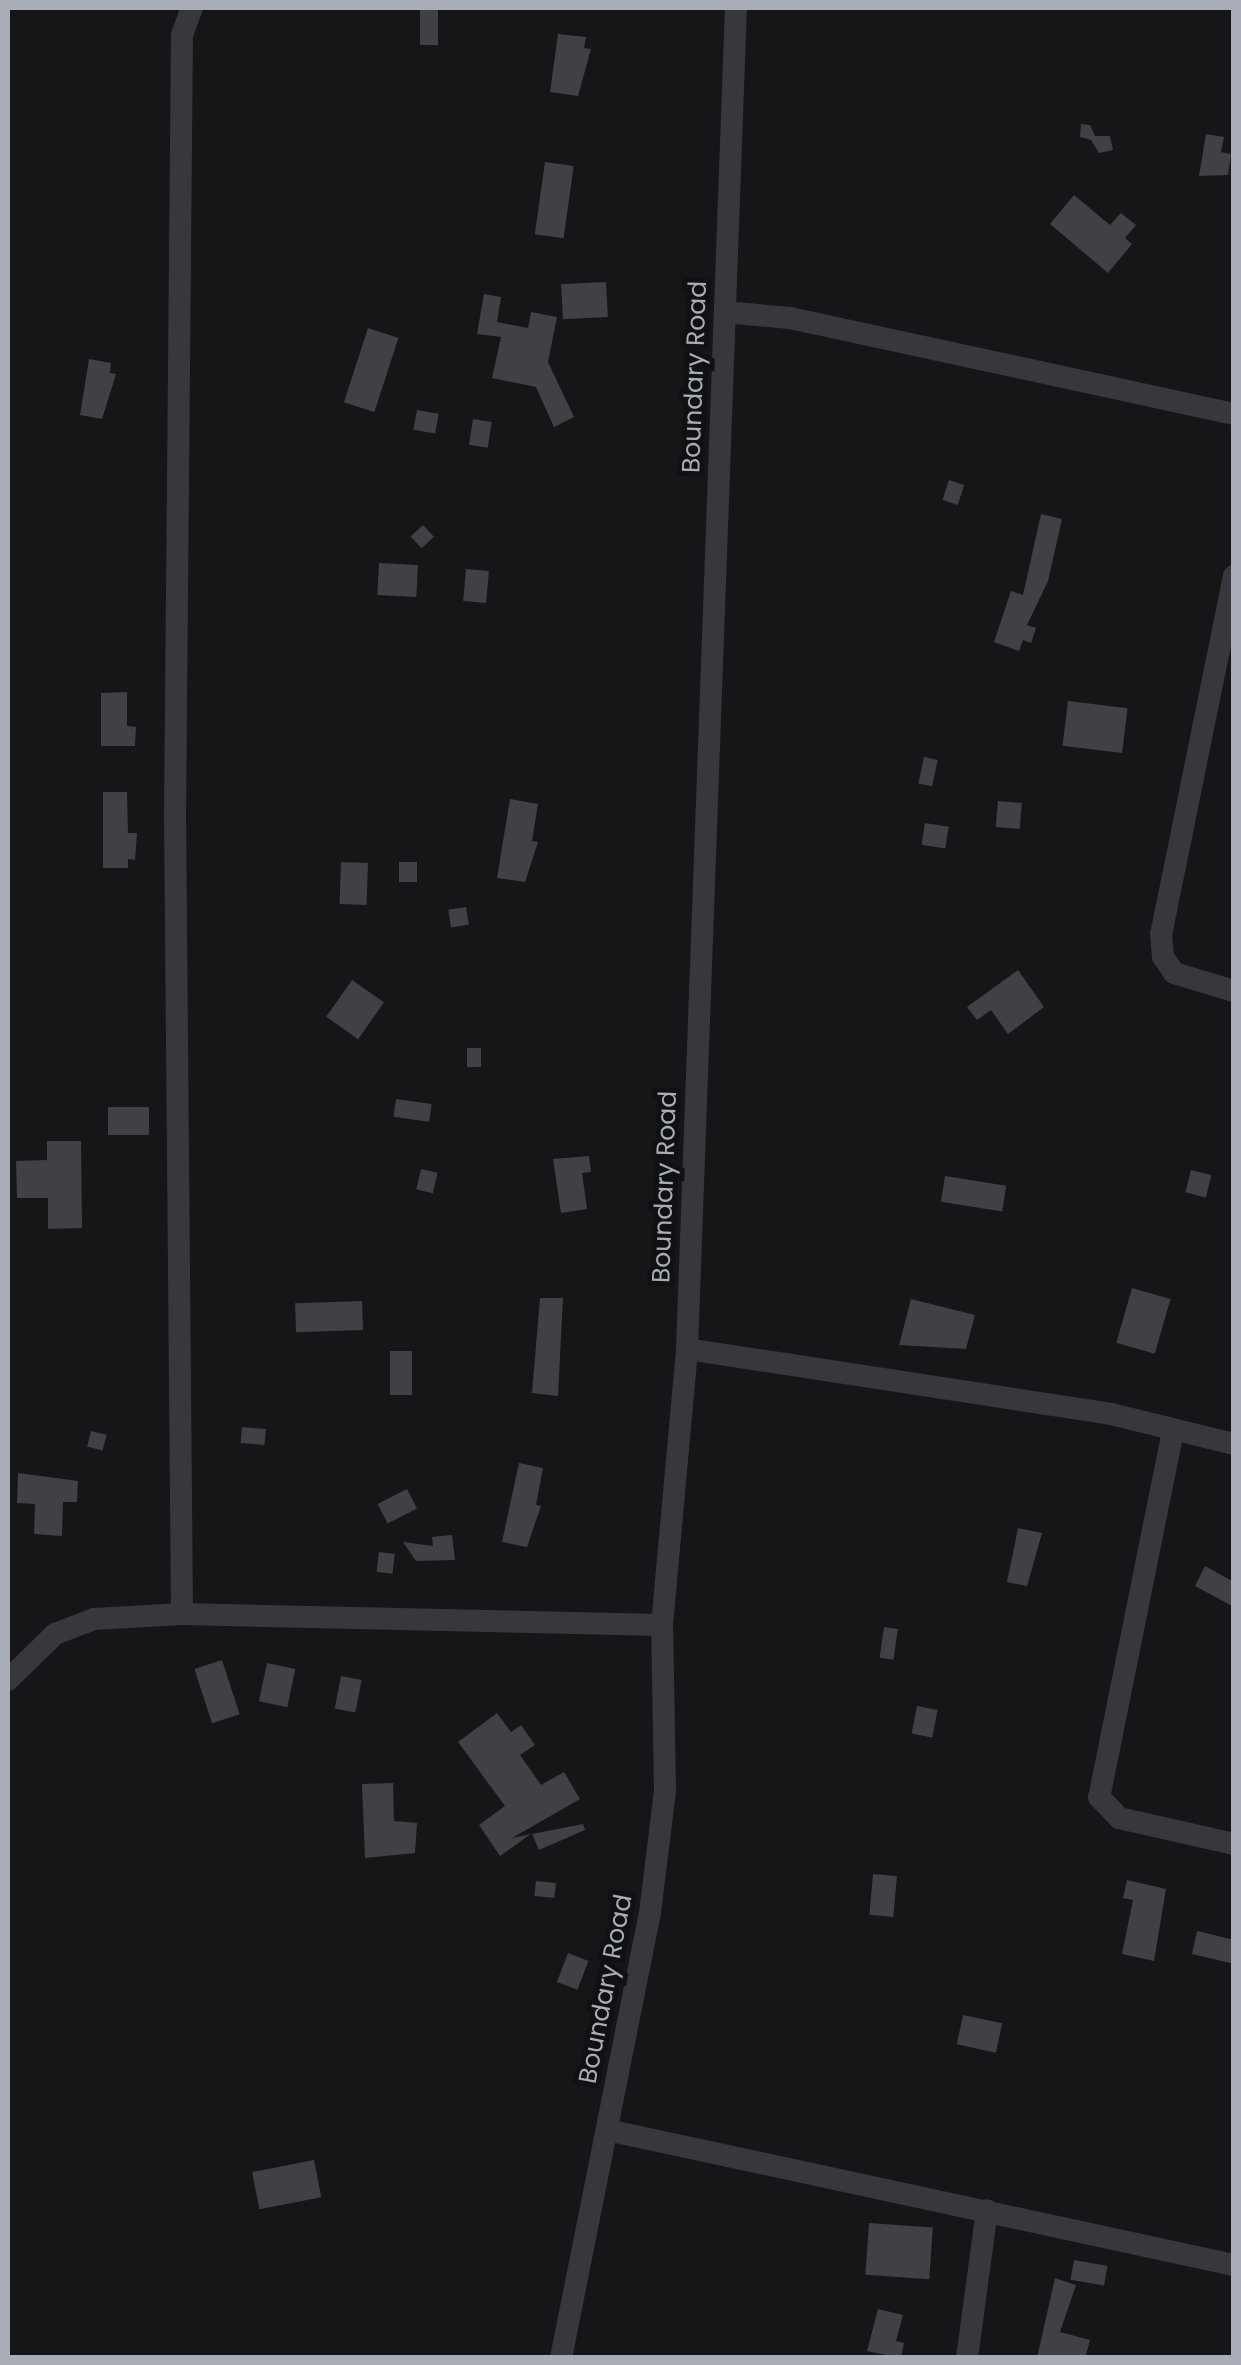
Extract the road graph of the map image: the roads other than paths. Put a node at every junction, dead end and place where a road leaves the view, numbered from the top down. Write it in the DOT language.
graph roads {
  1 [pos="192,8"];
  2 [pos="736,8"];
  3 [pos="725,312"];
  4 [pos="1234,414"];
  5 [pos="1234,576"];
  6 [pos="1234,991"];
  7 [pos="687,1349"];
  8 [pos="1173,1431"];
  9 [pos="1234,1444"];
  10 [pos="182,1614"];
  11 [pos="662,1625"];
  12 [pos="8,1680"];
  13 [pos="1234,1844"];
  14 [pos="607,2130"];
  15 [pos="987,2210"];
  16 [pos="1234,2265"];
  17 [pos="561,2358"];
  18 [pos="967,2358"];
  1 -- 10 [label="street"];
  2 -- 3 [label="street, Boundary Road"];
  3 -- 4 [label="street"];
  3 -- 7 [label="street, Boundary Road"];
  5 -- 6 [label="street"];
  7 -- 8 [label="street"];
  7 -- 11 [label="street, Boundary Road"];
  8 -- 9 [label="street"];
  8 -- 13 [label="street"];
  10 -- 11 [label="street"];
  10 -- 12 [label="street"];
  11 -- 14 [label="street, Boundary Road"];
  14 -- 15 [label="street"];
  14 -- 17 [label="street, Boundary Road"];
  15 -- 16 [label="street"];
  15 -- 18 [label="street"];
}
